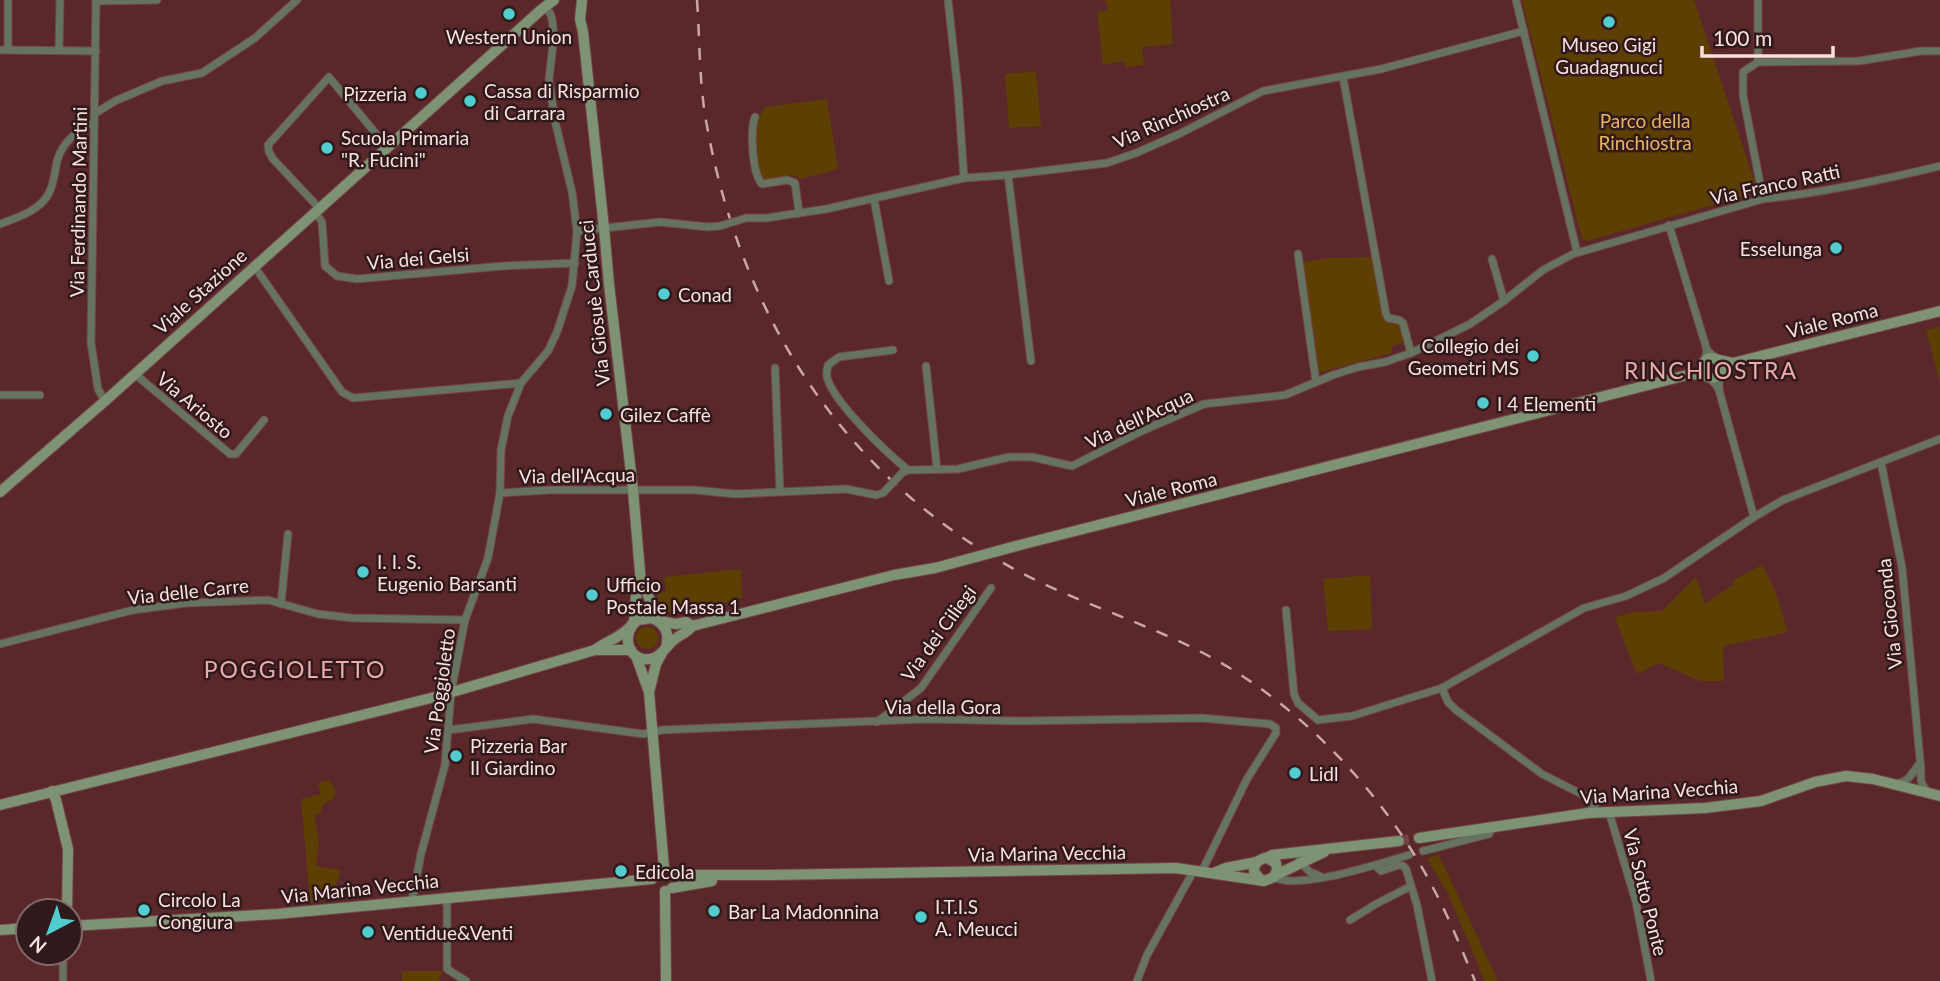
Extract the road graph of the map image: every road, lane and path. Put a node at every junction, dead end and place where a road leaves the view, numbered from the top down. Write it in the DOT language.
graph roads {
  1 [pos="8,0"];
  2 [pos="60,0"];
  3 [pos="157,0"];
  4 [pos="297,0"];
  5 [pos="554,0"];
  6 [pos="582,0"];
  7 [pos="948,0"];
  8 [pos="1516,0"];
  9 [pos="1758,0"];
  10 [pos="96,1"];
  11 [pos="544,7"];
  12 [pos="1524,31"];
  13 [pos="4,50"];
  14 [pos="59,50"];
  15 [pos="96,51"];
  16 [pos="1940,51"];
  17 [pos="1758,62"];
  18 [pos="1343,77"];
  19 [pos="94,114"];
  20 [pos="755,117"];
  21 [pos="93,123"];
  22 [pos="387,147"];
  23 [pos="1938,167"];
  24 [pos="1008,175"];
  25 [pos="964,178"];
  26 [pos="874,199"];
  27 [pos="1763,199"];
  28 [pos="317,210"];
  29 [pos="799,213"];
  30 [pos="0,224"];
  31 [pos="1669,225"];
  32 [pos="604,228"];
  33 [pos="577,231"];
  34 [pos="1577,252"];
  35 [pos="1298,254"];
  36 [pos="1492,259"];
  37 [pos="575,262"];
  38 [pos="254,266"];
  39 [pos="889,281"];
  40 [pos="1504,301"];
  41 [pos="1940,311"];
  42 [pos="893,350"];
  43 [pos="1411,353"];
  44 [pos="1031,361"];
  45 [pos="926,366"];
  46 [pos="1711,366"];
  47 [pos="775,368"];
  48 [pos="135,374"];
  49 [pos="1316,382"];
  50 [pos="521,383"];
  51 [pos="40,395"];
  52 [pos="0,396"];
  53 [pos="105,401"];
  54 [pos="264,420"];
  55 [pos="1940,439"];
  56 [pos="1881,462"];
  57 [pos="937,470"];
  58 [pos="906,471"];
  59 [pos="633,490"];
  60 [pos="0,492"];
  61 [pos="780,492"];
  62 [pos="500,493"];
  63 [pos="1754,517"];
  64 [pos="288,534"];
  65 [pos="641,584"];
  66 [pos="991,587"];
  67 [pos="281,604"];
  68 [pos="1286,610"];
  69 [pos="465,620"];
  70 [pos="659,621"];
  71 [pos="632,624"];
  72 [pos="692,626"];
  73 [pos="0,644"];
  74 [pos="595,650"];
  75 [pos="664,650"];
  76 [pos="633,653"];
  77 [pos="1442,688"];
  78 [pos="649,692"];
  79 [pos="451,693"];
  80 [pos="877,722"];
  81 [pos="449,730"];
  82 [pos="653,733"];
  83 [pos="1920,763"];
  84 [pos="1895,784"];
  85 [pos="52,791"];
  86 [pos="1935,795"];
  87 [pos="0,804"];
  88 [pos="1609,812"];
  89 [pos="1588,813"];
  90 [pos="1493,826"];
  91 [pos="1419,838"];
  92 [pos="1399,841"];
  93 [pos="1328,849"];
  94 [pos="1293,851"];
  95 [pos="1423,851"];
  96 [pos="1409,855"];
  97 [pos="1262,860"];
  98 [pos="1301,863"];
  99 [pos="1375,865"];
  100 [pos="1198,870"];
  101 [pos="669,871"];
  102 [pos="1216,872"];
  103 [pos="879,874"];
  104 [pos="1275,876"];
  105 [pos="1324,877"];
  106 [pos="652,879"];
  107 [pos="1261,880"];
  108 [pos="1411,886"];
  109 [pos="668,890"];
  110 [pos="67,897"];
  111 [pos="447,897"];
  112 [pos="412,900"];
  113 [pos="1350,920"];
  114 [pos="84,925"];
  115 [pos="466,981"];
  116 [pos="666,981"];
  117 [pos="1137,981"];
  118 [pos="1432,981"];
  119 [pos="1651,981"];
  1 -- 13 [label="street"];
  2 -- 14 [label="street"];
  3 -- 10 [label="street, Via Ferdinando Martini"];
  4 -- 19 [label="street"];
  5 -- 11 [label="main road, Viale Stazione"];
  6 -- 32 [label="main road, Via Giosuè Carducci"];
  7 -- 25 [label="street"];
  8 -- 12 [label="street"];
  9 -- 17 [label="street"];
  10 -- 15 [label="street, Via Ferdinando Martini"];
  11 -- 22 [label="main road, Viale Stazione"];
  11 -- 33 [label="street, Via Poggioletto"];
  12 -- 18 [label="street, Via Rinchiostra"];
  12 -- 34 [label="street"];
  13 -- 14 [label="street"];
  14 -- 15 [label="street"];
  15 -- 19 [label="street, Via Ferdinando Martini"];
  16 -- 17 [label="street"];
  17 -- 27 [label="street"];
  18 -- 24 [label="street, Via Rinchiostra"];
  18 -- 43 [label="street"];
  19 -- 21 [label="street, Via Ferdinando Martini"];
  20 -- 29 [label="street"];
  21 -- 30 [label="street"];
  21 -- 53 [label="street, Via Ferdinando Martini"];
  22 -- 28 [label="main road, Viale Stazione"];
  22 -- 28 [label="street"];
  23 -- 27 [label="street, Via Franco Ratti"];
  24 -- 25 [label="street, Via Rinchiostra"];
  24 -- 44 [label="street"];
  25 -- 26 [label="street, Via Rinchiostra"];
  26 -- 29 [label="street, Via Rinchiostra"];
  26 -- 39 [label="street"];
  27 -- 31 [label="street, Via Franco Ratti"];
  28 -- 37 [label="street, Via dei Gelsi"];
  28 -- 38 [label="main road, Viale Stazione"];
  29 -- 32 [label="street, Via Rinchiostra, bridge"];
  31 -- 34 [label="street, Via Franco Ratti"];
  31 -- 46 [label="street"];
  32 -- 33 [label="street, Via Rinchiostra"];
  32 -- 59 [label="main road, Via Giosuè Carducci"];
  33 -- 37 [label="street, Via Poggioletto"];
  34 -- 40 [label="street, Via dell'Acqua"];
  35 -- 49 [label="street"];
  36 -- 40 [label="street"];
  37 -- 50 [label="street, Via Poggioletto"];
  38 -- 48 [label="main road, Viale Stazione"];
  38 -- 50 [label="street"];
  40 -- 43 [label="street, Via dell'Acqua"];
  41 -- 46 [label="main road, Viale Roma"];
  42 -- 58 [label="street"];
  43 -- 49 [label="street, Via dell'Acqua"];
  45 -- 57 [label="street"];
  46 -- 63 [label="street"];
  46 -- 72 [label="main road, Viale Roma, bridge"];
  47 -- 61 [label="street"];
  48 -- 53 [label="main road, Viale Stazione"];
  48 -- 54 [label="street, Via Ariosto"];
  49 -- 57 [label="street, Via dell'Acqua"];
  50 -- 62 [label="street, Via Poggioletto"];
  51 -- 52 [label="street"];
  53 -- 60 [label="main road, Viale Stazione"];
  55 -- 56 [label="street"];
  56 -- 63 [label="street"];
  56 -- 83 [label="street, Via Gioconda"];
  57 -- 58 [label="street, Via dell'Acqua"];
  58 -- 61 [label="street, Via dell'Acqua, bridge"];
  59 -- 61 [label="street, Via dell'Acqua"];
  59 -- 62 [label="street, Via dell'Acqua"];
  59 -- 65 [label="main road, Via Giosuè Carducci"];
  62 -- 69 [label="street, Via Poggioletto"];
  63 -- 77 [label="street"];
  64 -- 67 [label="street"];
  65 -- 70 [label="main road, Via Giosuè Carducci"];
  65 -- 71 [label="main road, Via Giosuè Carducci"];
  66 -- 80 [label="street, Via dei Ciliegi"];
  67 -- 69 [label="street, Via delle Carre"];
  67 -- 73 [label="street, Via delle Carre"];
  68 -- 77 [label="street"];
  69 -- 79 [label="street, Via Poggioletto"];
  70 -- 71 [label="main road"];
  70 -- 72 [label="main road, Viale Roma"];
  70 -- 75 [label="main road"];
  71 -- 74 [label="main road"];
  71 -- 76 [label="main road"];
  72 -- 75 [label="main road"];
  74 -- 76 [label="main road"];
  74 -- 79 [label="main road"];
  75 -- 76 [label="main road"];
  75 -- 78 [label="main road"];
  76 -- 78 [label="main road"];
  77 -- 89 [label="street"];
  78 -- 82 [label="main road"];
  79 -- 81 [label="street, Via Poggioletto"];
  79 -- 85 [label="main road"];
  80 -- 82 [label="street, Via della Gora"];
  80 -- 100 [label="street, Via della Gora"];
  81 -- 82 [label="street, Via della Gora"];
  81 -- 112 [label="street, Via Poggioletto"];
  82 -- 101 [label="main road"];
  83 -- 84 [label="street"];
  83 -- 86 [label="street, Via Gioconda"];
  84 -- 86 [label="main road, Via Marina Vecchia"];
  84 -- 88 [label="main road, Via Marina Vecchia"];
  85 -- 87 [label="main road"];
  85 -- 110 [label="main road"];
  88 -- 89 [label="main road, Via Marina Vecchia"];
  88 -- 119 [label="street, Via Sotto Ponte"];
  89 -- 90 [label="main road, Via Marina Vecchia"];
  90 -- 91 [label="main road, Via Marina Vecchia"];
  90 -- 95 [label="street"];
  92 -- 93 [label="main road, Via Marina Vecchia"];
  93 -- 94 [label="main road, Via Marina Vecchia"];
  93 -- 98 [label="main road, Via Marina Vecchia"];
  94 -- 97 [label="main road, Via Marina Vecchia"];
  94 -- 98 [label="street"];
  96 -- 99 [label="street"];
  97 -- 102 [label="main road, Via Marina Vecchia"];
  97 -- 104 [label="main road"];
  97 -- 107 [label="main road"];
  98 -- 104 [label="main road, Via Marina Vecchia"];
  98 -- 105 [label="street"];
  99 -- 105 [label="street"];
  99 -- 108 [label="street"];
  100 -- 102 [label="main road, Via Marina Vecchia"];
  100 -- 103 [label="main road, Via Marina Vecchia"];
  100 -- 117 [label="street"];
  101 -- 103 [label="main road, Via Marina Vecchia"];
  101 -- 106 [label="main road"];
  101 -- 109 [label="main road"];
  102 -- 107 [label="main road, Via Marina Vecchia"];
  103 -- 109 [label="main road, Via Marina Vecchia"];
  104 -- 105 [label="street"];
  104 -- 107 [label="main road"];
  106 -- 109 [label="main road"];
  106 -- 111 [label="main road, Via Marina Vecchia"];
  108 -- 113 [label="street"];
  108 -- 118 [label="street"];
  109 -- 116 [label="main road"];
  111 -- 112 [label="main road, Via Marina Vecchia"];
  111 -- 115 [label="street"];
  112 -- 114 [label="main road, Via Marina Vecchia"];
}
